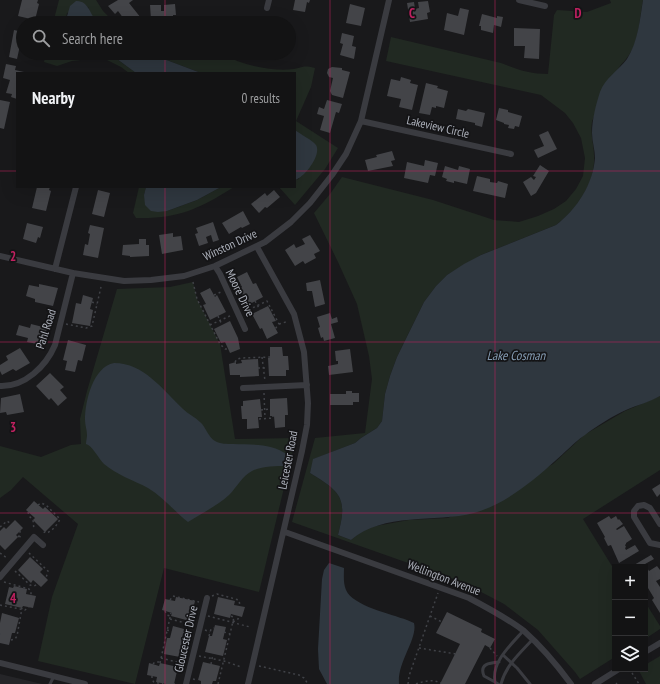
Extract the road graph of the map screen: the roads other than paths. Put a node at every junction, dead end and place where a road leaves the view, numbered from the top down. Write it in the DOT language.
graph roads {
  1 [pos="269,0"];
  2 [pos="390,0"];
  3 [pos="520,0"];
  4 [pos="545,6"];
  5 [pos="267,8"];
  6 [pos="361,121"];
  7 [pos="511,154"];
  8 [pos="76,188"];
  9 [pos="257,247"];
  10 [pos="0,256"];
  11 [pos="215,266"];
  12 [pos="55,270"];
  13 [pos="73,273"];
  14 [pos="246,329"];
  15 [pos="307,385"];
  16 [pos="0,386"];
  17 [pos="243,388"];
  18 [pos="660,524"];
  19 [pos="285,532"];
  20 [pos="43,545"];
  21 [pos="660,545"];
  22 [pos="0,577"];
  23 [pos="206,601"];
  24 [pos="523,631"];
  25 [pos="533,639"];
  26 [pos="660,643"];
  27 [pos="648,650"];
  28 [pos="503,655"];
  29 [pos="498,662"];
  30 [pos="0,663"];
  31 [pos="511,663"];
  32 [pos="614,672"];
  33 [pos="54,676"];
  34 [pos="497,683"];
  35 [pos="50,684"];
  36 [pos="85,684"];
  37 [pos="186,684"];
  38 [pos="248,684"];
  39 [pos="501,684"];
  40 [pos="530,684"];
  41 [pos="571,684"];
  42 [pos="595,684"];
  1 -- 5 [label="street"];
  2 -- 6 [label="street, Winston Drive"];
  3 -- 4 [label="street"];
  6 -- 7 [label="street, Lakeview Circle"];
  6 -- 9 [label="street, Winston Drive"];
  8 -- 12 [label="street"];
  9 -- 11 [label="street, Winston Drive"];
  9 -- 15 [label="street, Leicester Road"];
  10 -- 12 [label="street, Winston Drive"];
  11 -- 13 [label="street, Winston Drive"];
  11 -- 14 [label="street, Moore Drive"];
  12 -- 13 [label="street, Winston Drive"];
  13 -- 16 [label="street, Pahl Road"];
  15 -- 17 [label="street"];
  15 -- 19 [label="street, Leicester Road"];
  18 -- 21 [label="street"];
  19 -- 24 [label="street, Wellington Avenue"];
  19 -- 38 [label="street, Leicester Road"];
  20 -- 22 [label="street"];
  23 -- 37 [label="street, Gloucester Drive"];
  24 -- 25 [label="street, Wellington Avenue"];
  24 -- 28 [label="lane"];
  25 -- 31 [label="lane"];
  25 -- 41 [label="street, Wellington Avenue"];
  26 -- 27 [label="street"];
  28 -- 29 [label="lane"];
  28 -- 31 [label="lane"];
  29 -- 34 [label="lane"];
  29 -- 34 [label="lane"];
  30 -- 33 [label="street"];
  31 -- 39 [label="lane"];
  31 -- 40 [label="lane"];
  32 -- 42 [label="street"];
  33 -- 35 [label="lane"];
  33 -- 36 [label="street"];
}
